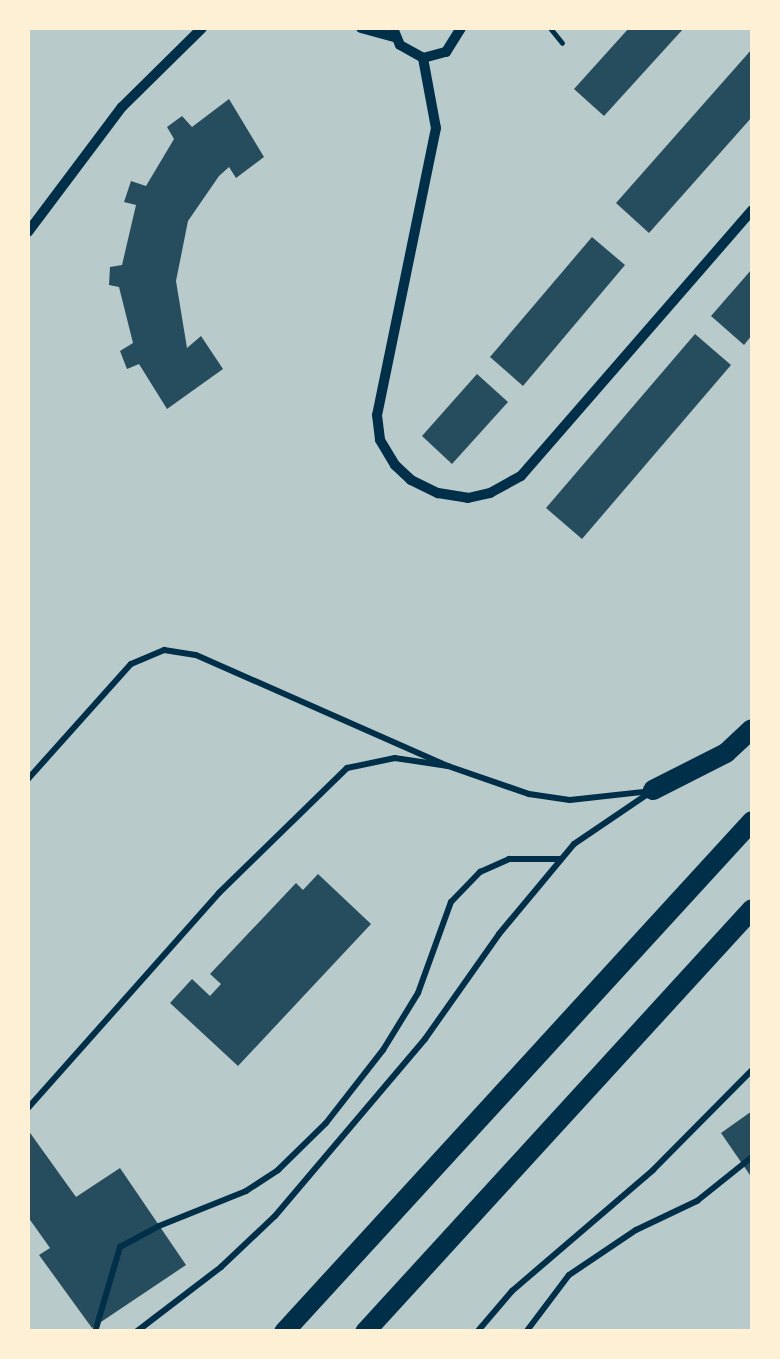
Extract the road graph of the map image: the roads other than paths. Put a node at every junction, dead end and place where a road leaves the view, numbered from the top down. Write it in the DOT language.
graph roads {
  1 [pos="202,28"];
  2 [pos="361,28"];
  3 [pos="462,28"];
  4 [pos="394,32"];
  5 [pos="424,58"];
  6 [pos="752,210"];
  7 [pos="28,232"];
  8 [pos="752,730"];
  9 [pos="448,766"];
  10 [pos="28,779"];
  11 [pos="652,790"];
  12 [pos="752,821"];
  13 [pos="562,858"];
  14 [pos="752,909"];
  15 [pos="752,1070"];
  16 [pos="28,1108"];
  17 [pos="752,1157"];
  18 [pos="94,1332"];
  19 [pos="136,1332"];
  20 [pos="284,1332"];
  21 [pos="364,1332"];
  22 [pos="477,1332"];
  23 [pos="526,1332"];
  1 -- 7 [label="street"];
  2 -- 4 [label="street"];
  3 -- 5 [label="street"];
  4 -- 5 [label="street"];
  5 -- 6 [label="street"];
  8 -- 11 [label="highway"];
  9 -- 10 [label="lane"];
  9 -- 11 [label="lane"];
  9 -- 16 [label="lane"];
  11 -- 13 [label="lane"];
  12 -- 20 [label="highway"];
  13 -- 18 [label="lane"];
  13 -- 19 [label="lane"];
  14 -- 21 [label="highway"];
  15 -- 22 [label="lane"];
  17 -- 23 [label="lane"];
}
